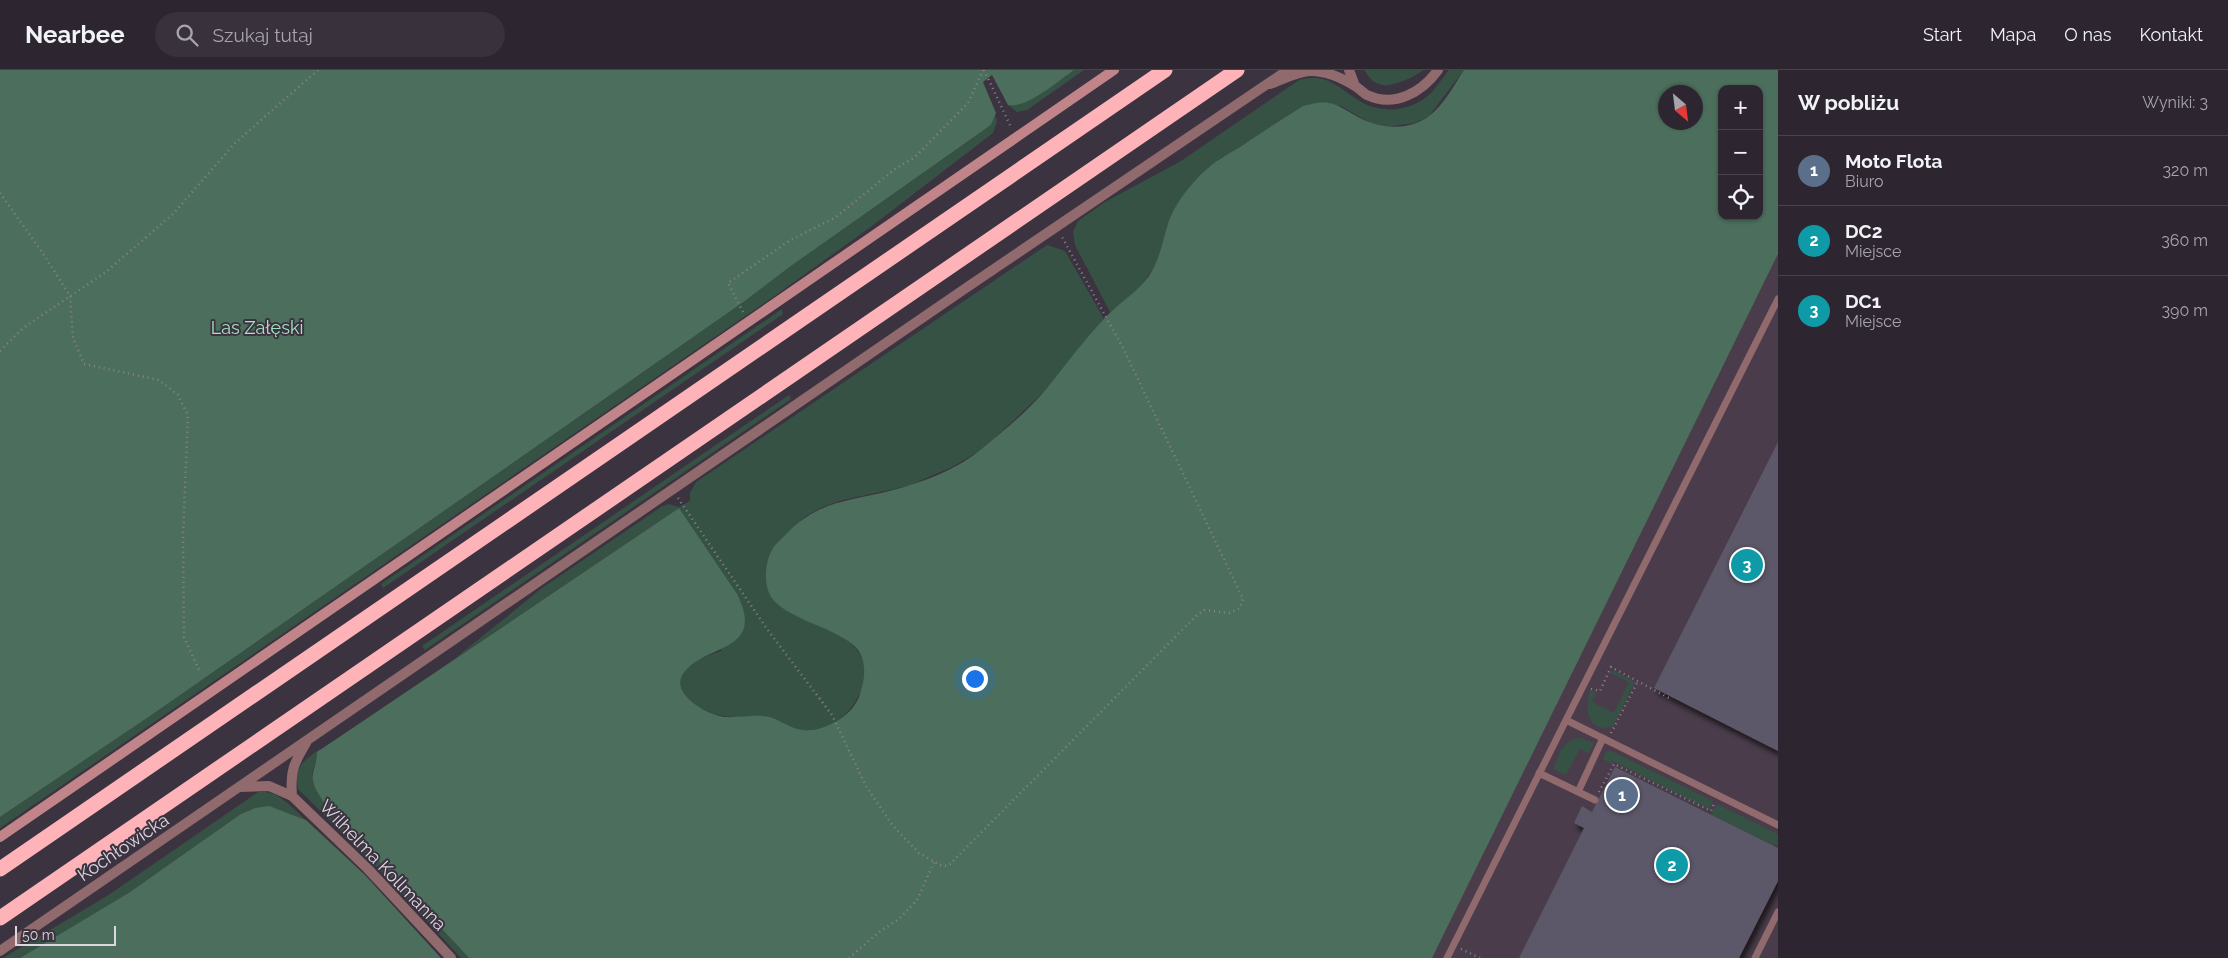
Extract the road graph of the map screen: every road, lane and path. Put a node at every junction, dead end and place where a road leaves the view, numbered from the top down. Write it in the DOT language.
graph roads {
  1 [pos="318,70"];
  2 [pos="983,70"];
  3 [pos="1114,70"];
  4 [pos="1165,70"];
  5 [pos="1236,70"];
  6 [pos="1288,70"];
  7 [pos="1349,70"];
  8 [pos="1438,70"];
  9 [pos="1264,86"];
  10 [pos="1355,86"];
  11 [pos="1017,136"];
  12 [pos="0,193"];
  13 [pos="1056,227"];
  14 [pos="70,296"];
  15 [pos="1778,299"];
  16 [pos="744,313"];
  17 [pos="0,351"];
  18 [pos="673,489"];
  19 [pos="199,670"];
  20 [pos="1638,681"];
  21 [pos="1583,686"];
  22 [pos="1669,698"];
  23 [pos="1566,720"];
  24 [pos="1603,734"];
  25 [pos="309,739"];
  26 [pos="1540,774"];
  27 [pos="239,787"];
  28 [pos="1578,792"];
  29 [pos="292,796"];
  30 [pos="1595,800"];
  31 [pos="1716,801"];
  32 [pos="1778,825"];
  33 [pos="0,837"];
  34 [pos="934,862"];
  35 [pos="0,869"];
  36 [pos="1778,912"];
  37 [pos="0,918"];
  38 [pos="1466,941"];
  39 [pos="0,951"];
  40 [pos="451,958"];
  41 [pos="849,958"];
  42 [pos="1447,958"];
  43 [pos="1480,958"];
  44 [pos="1755,958"];
  1 -- 14 [label="path"];
  2 -- 11 [label="path"];
  2 -- 16 [label="path"];
  3 -- 11 [label="main road"];
  4 -- 35 [label="highway"];
  5 -- 37 [label="highway"];
  6 -- 9 [label="street, Kochłowicka"];
  7 -- 10 [label="street"];
  8 -- 10 [label="street"];
  9 -- 10 [label="street"];
  9 -- 13 [label="street, Kochłowicka"];
  11 -- 33 [label="main road"];
  12 -- 14 [label="path"];
  13 -- 18 [label="street, Kochłowicka"];
  13 -- 34 [label="path"];
  14 -- 17 [label="path"];
  14 -- 19 [label="path"];
  15 -- 21 [label="lane"];
  18 -- 25 [label="street, Kochłowicka"];
  18 -- 34 [label="path"];
  20 -- 21 [label="path"];
  20 -- 22 [label="path"];
  20 -- 24 [label="path"];
  21 -- 23 [label="lane"];
  23 -- 24 [label="lane"];
  23 -- 26 [label="lane"];
  24 -- 28 [label="lane"];
  24 -- 32 [label="lane"];
  25 -- 27 [label="street, Kochłowicka"];
  25 -- 29 [label="street"];
  26 -- 28 [label="lane"];
  26 -- 42 [label="lane"];
  27 -- 29 [label="street"];
  27 -- 39 [label="street, Kochłowicka"];
  28 -- 30 [label="lane"];
  29 -- 40 [label="street, Wilhelma Kollmanna"];
  30 -- 31 [label="path"];
  34 -- 41 [label="path"];
  36 -- 44 [label="lane"];
  38 -- 43 [label="path"];
}
